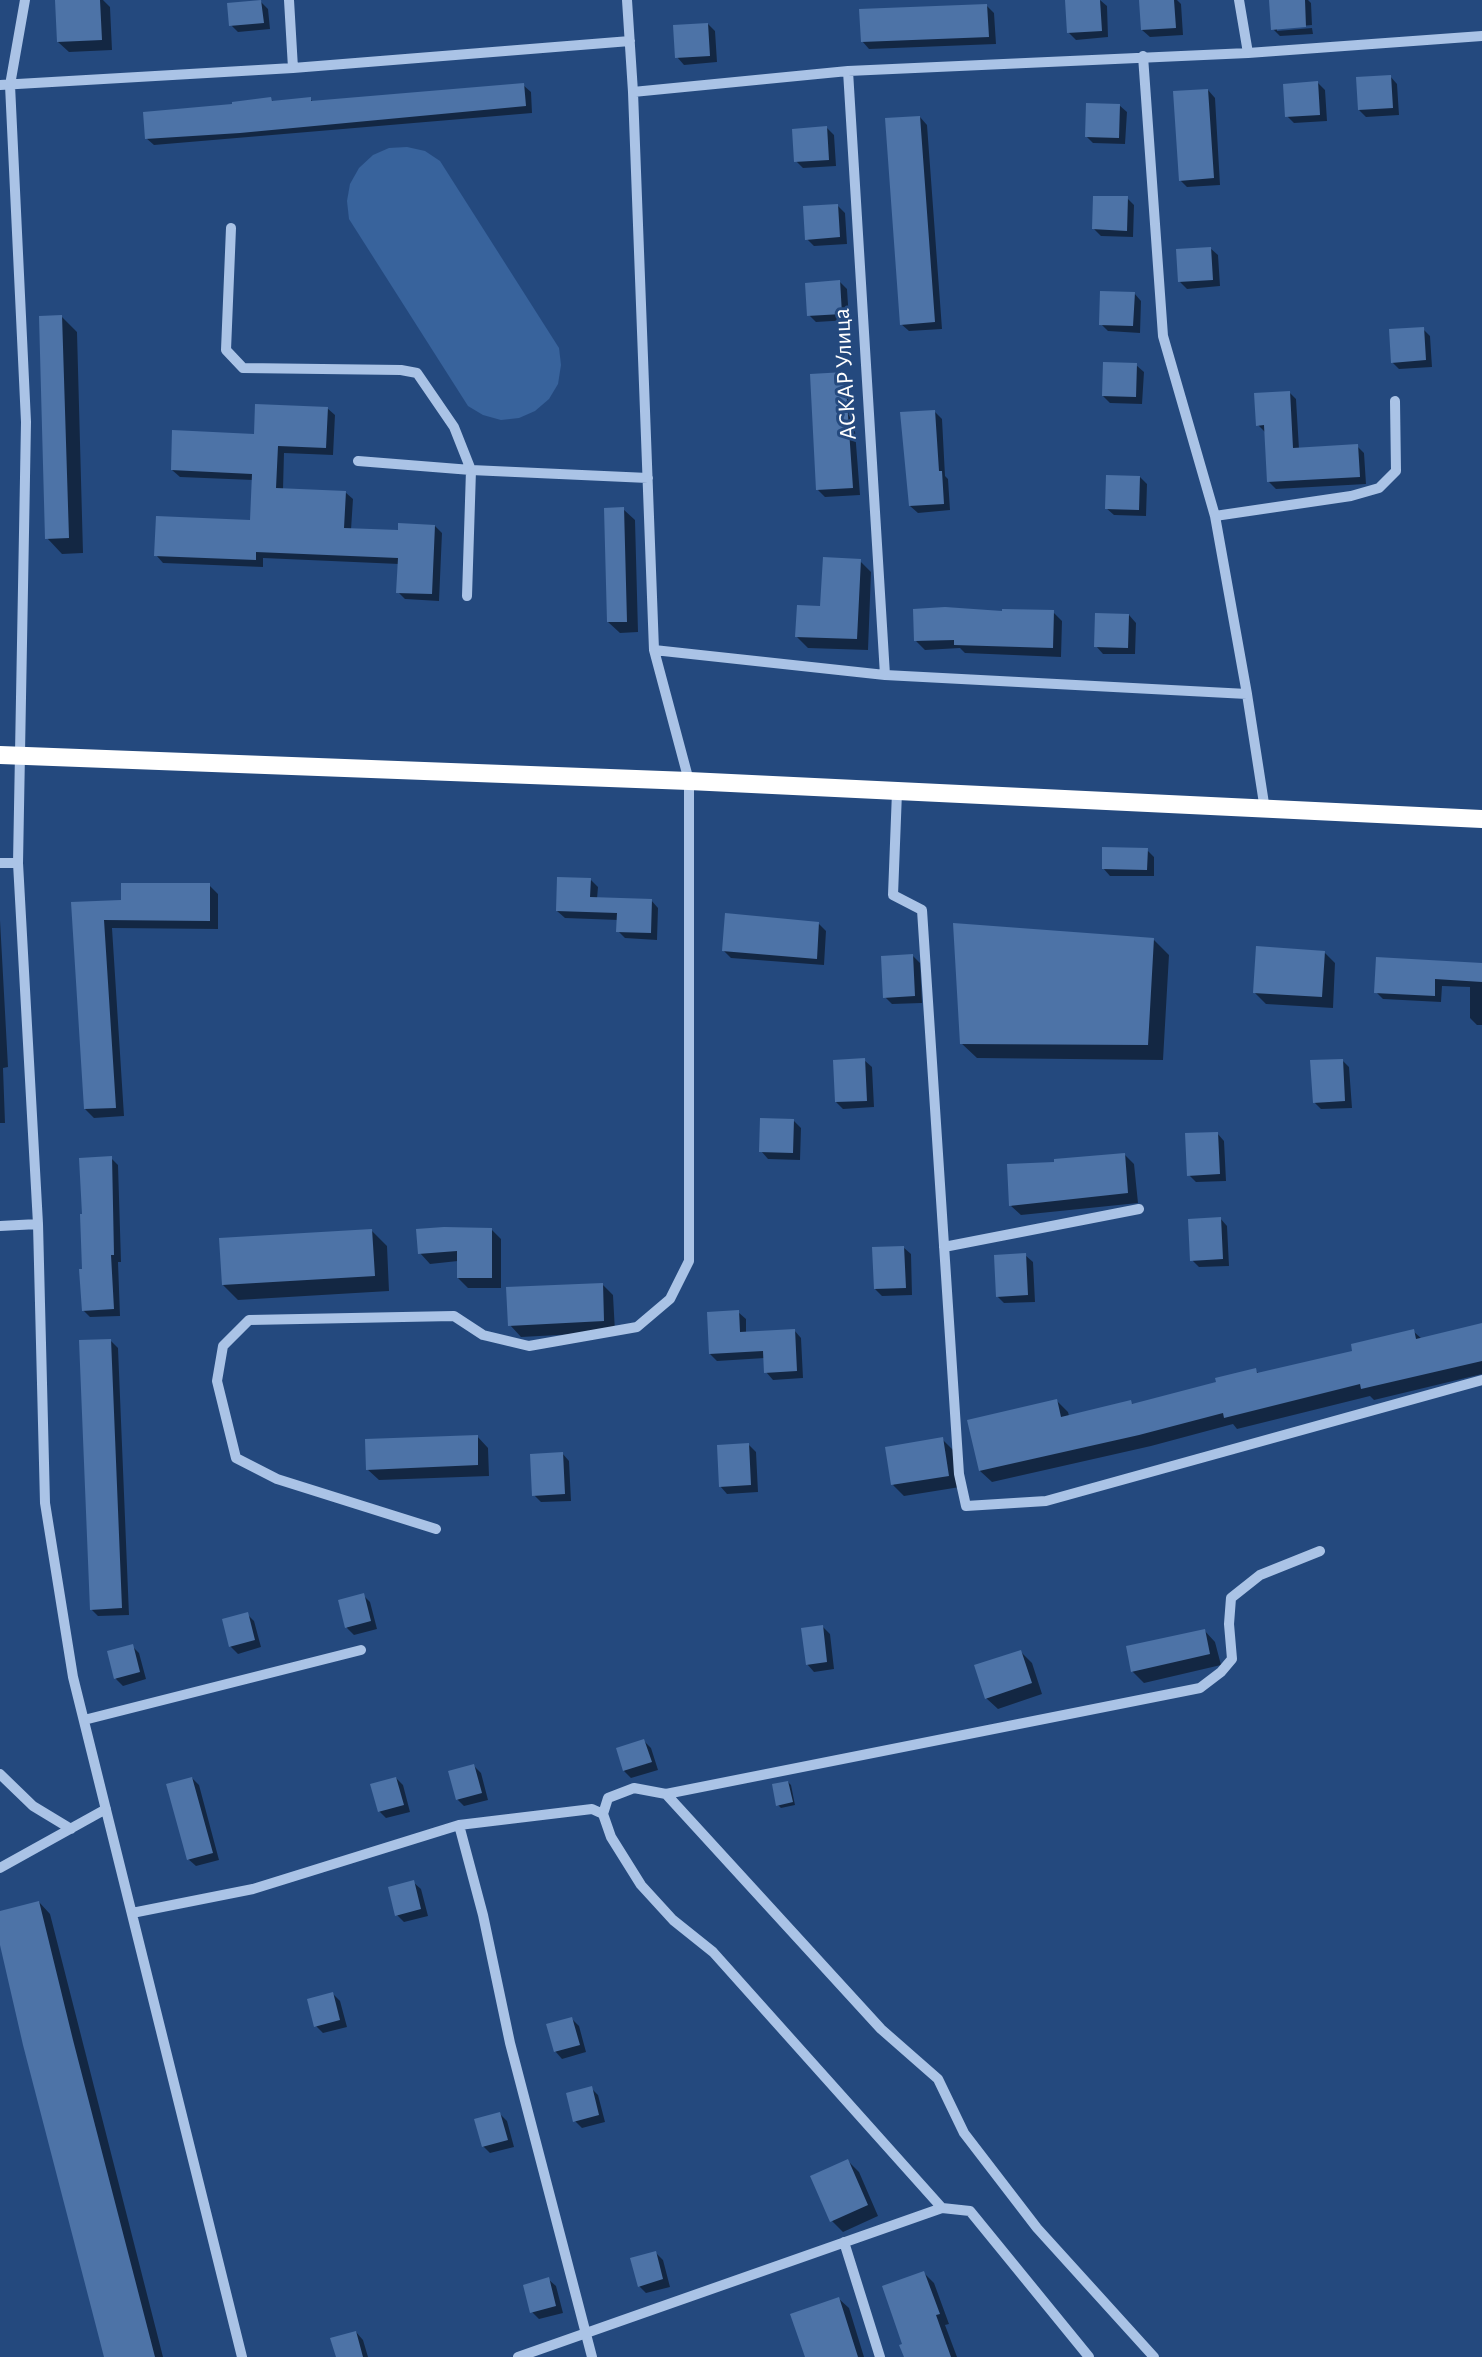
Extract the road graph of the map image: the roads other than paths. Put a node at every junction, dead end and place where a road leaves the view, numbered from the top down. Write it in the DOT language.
graph roads {
  1 [pos="25,0"];
  2 [pos="289,0"];
  3 [pos="627,0"];
  4 [pos="1239,0"];
  5 [pos="1482,36"];
  6 [pos="630,41"];
  7 [pos="1248,53"];
  8 [pos="1143,56"];
  9 [pos="293,68"];
  10 [pos="848,71"];
  11 [pos="5,85"];
  12 [pos="633,92"];
  13 [pos="231,228"];
  14 [pos="1395,401"];
  15 [pos="358,461"];
  16 [pos="471,470"];
  17 [pos="648,478"];
  18 [pos="1215,516"];
  19 [pos="467,597"];
  20 [pos="654,650"];
  21 [pos="885,675"];
  22 [pos="1247,694"];
  23 [pos="0,755"];
  24 [pos="21,757"];
  25 [pos="688,782"];
  26 [pos="897,792"];
  27 [pos="1265,810"];
  28 [pos="1482,819"];
  29 [pos="0,863"];
  30 [pos="18,863"];
  31 [pos="1139,1209"];
  32 [pos="38,1224"];
  33 [pos="0,1226"];
  34 [pos="944,1247"];
  35 [pos="1482,1380"];
  36 [pos="436,1529"];
  37 [pos="1320,1551"];
  38 [pos="361,1650"];
  39 [pos="84,1720"];
  40 [pos="0,1774"];
  41 [pos="666,1794"];
  42 [pos="106,1809"];
  43 [pos="603,1814"];
  44 [pos="459,1825"];
  45 [pos="71,1829"];
  46 [pos="0,1868"];
  47 [pos="132,1913"];
  48 [pos="942,2208"];
  49 [pos="844,2242"];
  50 [pos="586,2335"];
  51 [pos="242,2357"];
  52 [pos="518,2357"];
  53 [pos="592,2357"];
  54 [pos="880,2357"];
  55 [pos="1089,2357"];
  56 [pos="1154,2357"];
  1 -- 11 [label="street"];
  2 -- 9 [label="street"];
  3 -- 6 [label="street"];
  4 -- 7 [label="street"];
  5 -- 7 [label="street"];
  6 -- 9 [label="street"];
  6 -- 12 [label="street"];
  7 -- 8 [label="street"];
  8 -- 10 [label="street"];
  8 -- 18 [label="street"];
  9 -- 11 [label="street"];
  10 -- 12 [label="street"];
  10 -- 21 [label="street, АСКАР Улица"];
  11 -- 24 [label="street"];
  12 -- 17 [label="street"];
  13 -- 16 [label="street"];
  14 -- 18 [label="street"];
  15 -- 16 [label="street"];
  16 -- 17 [label="street"];
  16 -- 19 [label="street"];
  17 -- 20 [label="street"];
  18 -- 22 [label="street"];
  20 -- 21 [label="street"];
  20 -- 25 [label="street"];
  21 -- 22 [label="street"];
  22 -- 27 [label="street"];
  23 -- 24 [label="highway"];
  24 -- 25 [label="highway"];
  24 -- 30 [label="street"];
  25 -- 26 [label="highway"];
  25 -- 36 [label="street"];
  26 -- 27 [label="highway"];
  26 -- 34 [label="street"];
  27 -- 28 [label="highway"];
  29 -- 30 [label="street"];
  30 -- 32 [label="street"];
  31 -- 34 [label="street"];
  32 -- 33 [label="street"];
  32 -- 39 [label="street"];
  34 -- 35 [label="street"];
  37 -- 41 [label="street"];
  38 -- 39 [label="street"];
  39 -- 42 [label="street"];
  40 -- 45 [label="street"];
  41 -- 43 [label="street"];
  41 -- 56 [label="street"];
  42 -- 45 [label="street"];
  42 -- 47 [label="street"];
  43 -- 44 [label="street"];
  43 -- 48 [label="street"];
  44 -- 47 [label="street"];
  44 -- 50 [label="street"];
  45 -- 46 [label="street"];
  47 -- 51 [label="street"];
  48 -- 49 [label="street"];
  48 -- 55 [label="street"];
  49 -- 50 [label="street"];
  49 -- 54 [label="street"];
  50 -- 52 [label="street"];
  50 -- 53 [label="street"];
}
